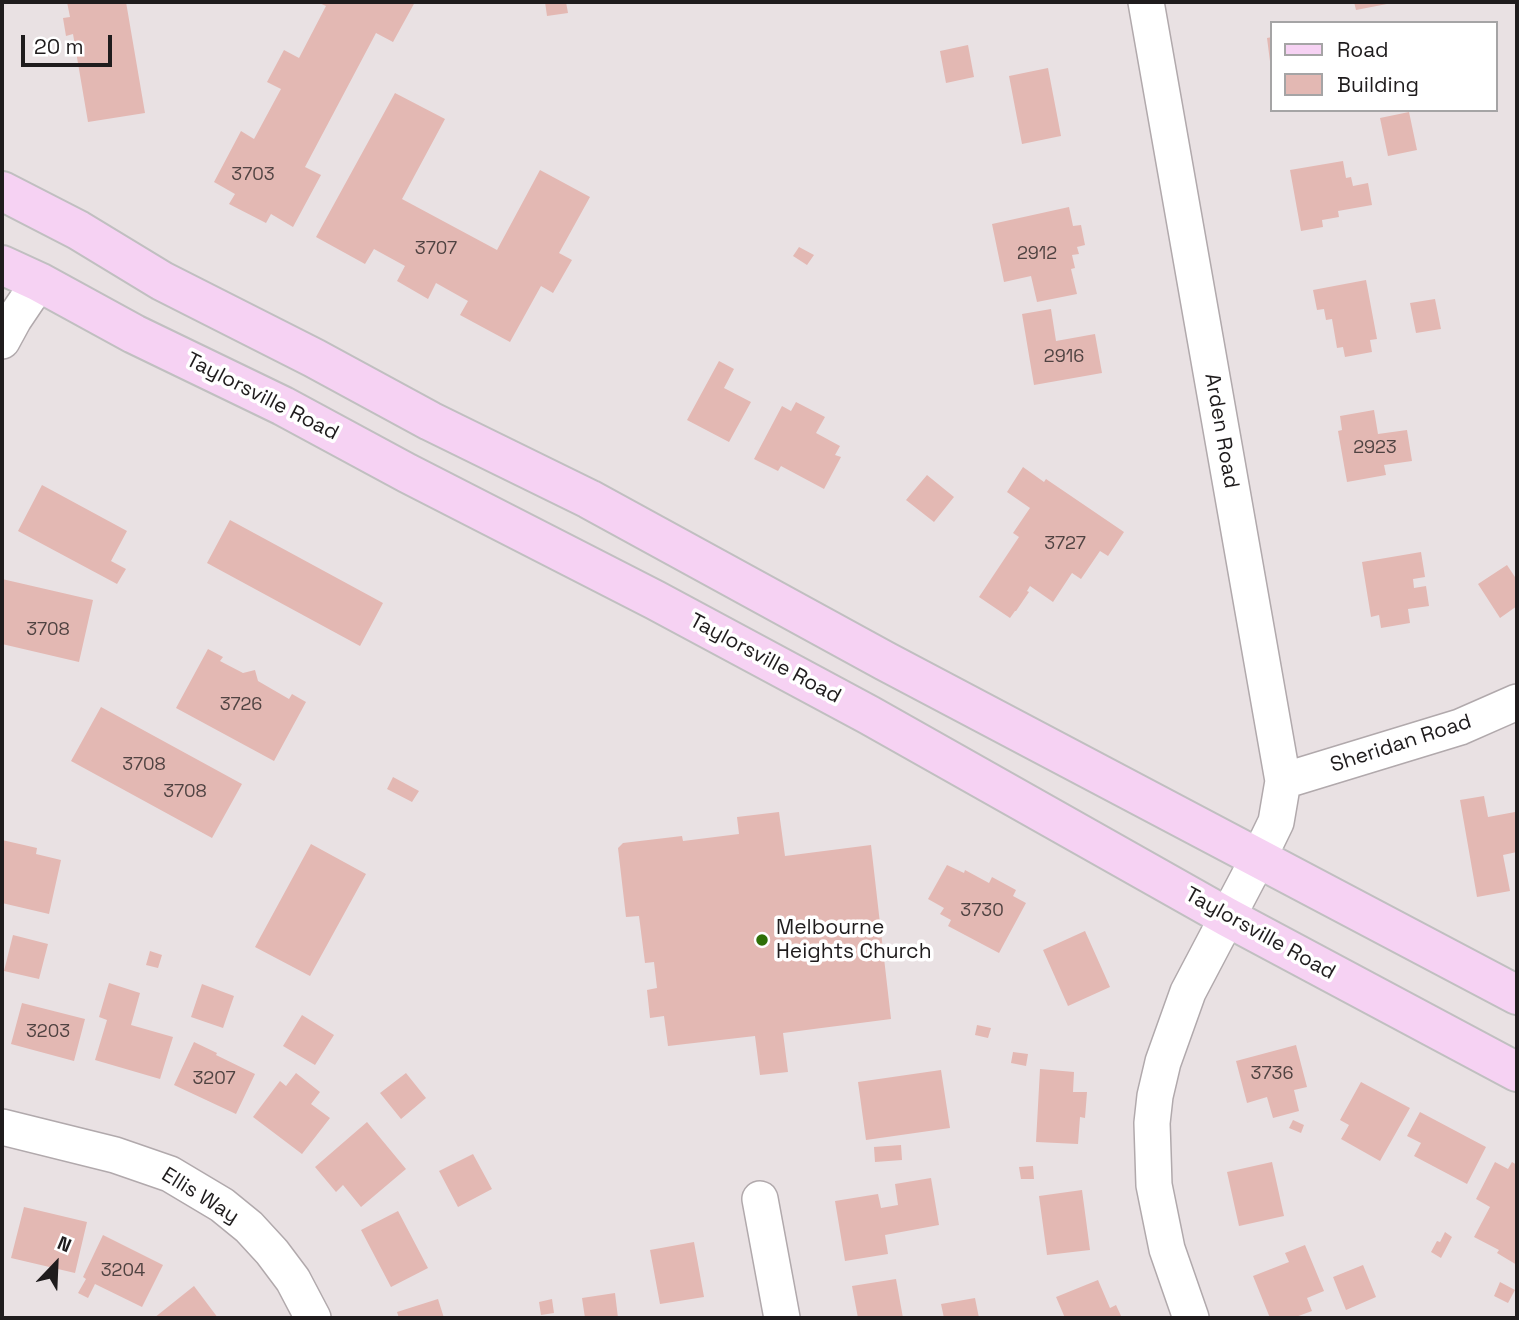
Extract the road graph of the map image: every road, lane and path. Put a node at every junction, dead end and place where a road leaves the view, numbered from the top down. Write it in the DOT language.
graph roads {
  1 [pos="1146,2"];
  2 [pos="2,191"];
  3 [pos="2,265"];
  4 [pos="39,282"];
  5 [pos="2,341"];
  6 [pos="1517,702"];
  7 [pos="1283,780"];
  8 [pos="1259,857"];
  9 [pos="1227,917"];
  10 [pos="1517,995"];
  11 [pos="1517,1072"];
  12 [pos="2,1127"];
  13 [pos="760,1199"];
  14 [pos="313,1318"];
  15 [pos="782,1318"];
  16 [pos="1191,1318"];
  1 -- 7 [label="street, Arden Road"];
  2 -- 8 [label="main road"];
  3 -- 4 [label="main road, Taylorsville Road"];
  4 -- 5 [label="street"];
  4 -- 9 [label="main road, Taylorsville Road"];
  6 -- 7 [label="street, Sheridan Road"];
  7 -- 8 [label="street, Arden Road"];
  8 -- 9 [label="street, Arden Road"];
  8 -- 10 [label="main road"];
  9 -- 11 [label="main road, Taylorsville Road"];
  9 -- 16 [label="street, Arden Road"];
  12 -- 14 [label="street, Ellis Way"];
  13 -- 15 [label="street"];
}
